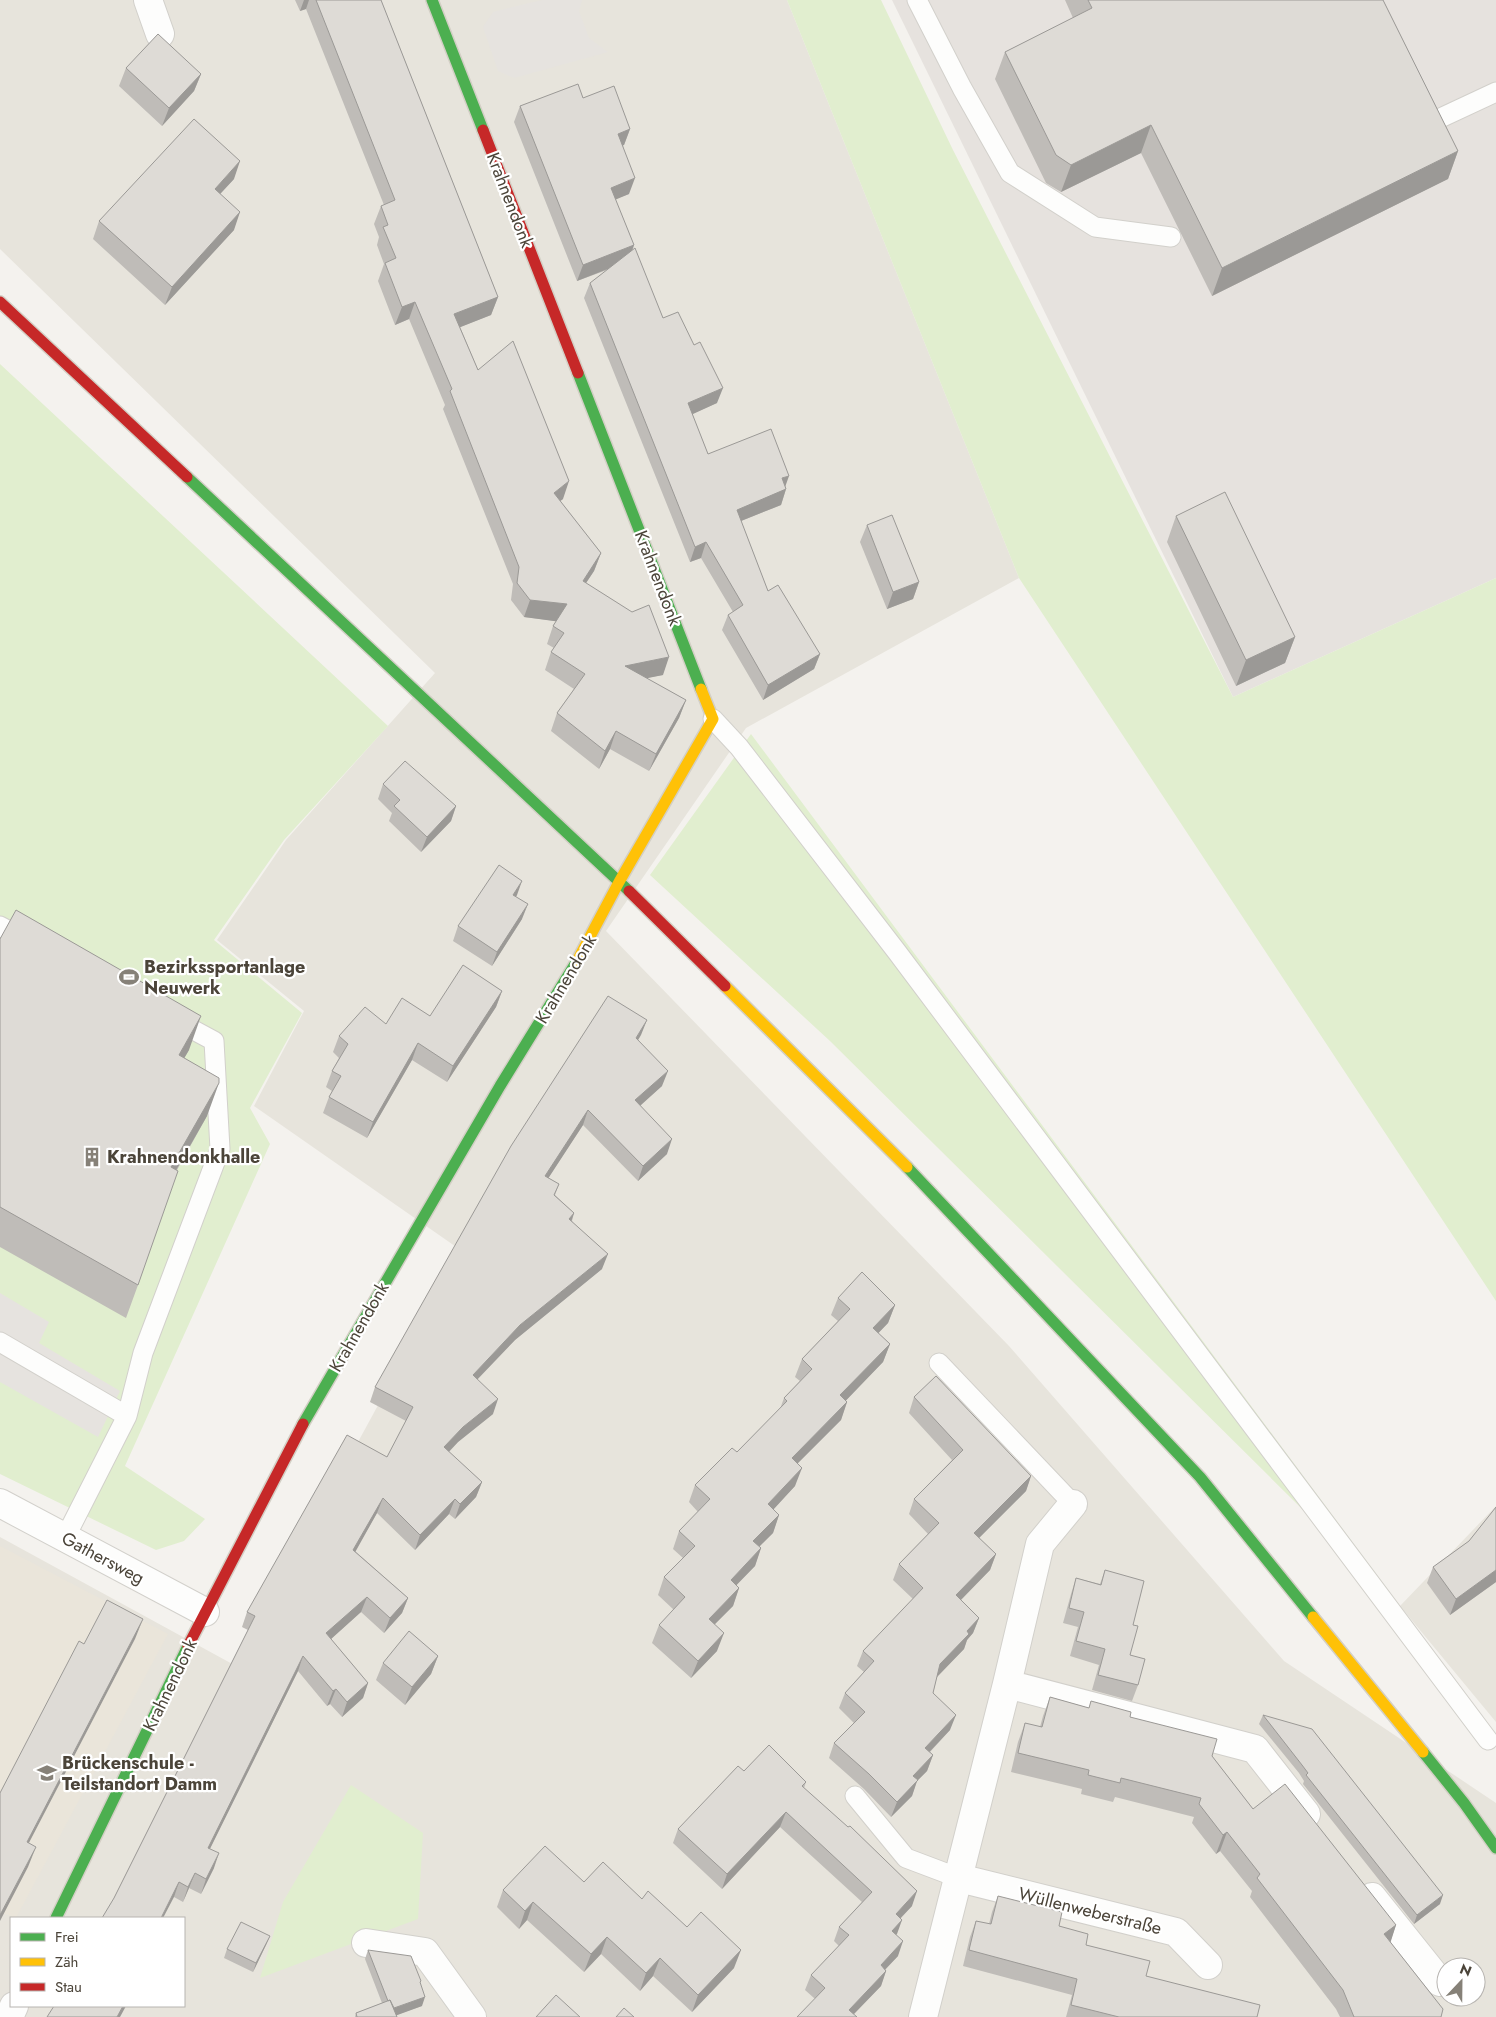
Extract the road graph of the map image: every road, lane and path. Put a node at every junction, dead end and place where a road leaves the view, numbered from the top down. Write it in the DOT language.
graph roads {
  1 [pos="148,0"];
  2 [pos="432,0"];
  3 [pos="917,0"];
  4 [pos="160,34"];
  5 [pos="1496,92"];
  6 [pos="1434,121"];
  7 [pos="1171,236"];
  8 [pos="0,302"];
  9 [pos="713,719"];
  10 [pos="619,882"];
  11 [pos="0,926"];
  12 [pos="43,949"];
  13 [pos="154,1009"];
  14 [pos="0,1342"];
  15 [pos="940,1363"];
  16 [pos="127,1416"];
  17 [pos="0,1503"];
  18 [pos="1073,1504"];
  19 [pos="65,1538"];
  20 [pos="205,1612"];
  21 [pos="1007,1684"];
  22 [pos="1488,1740"];
  23 [pos="855,1796"];
  24 [pos="1464,1803"];
  25 [pos="1480,1808"];
  26 [pos="1323,1835"];
  27 [pos="1496,1848"];
  28 [pos="1354,1874"];
  29 [pos="959,1878"];
  30 [pos="56,1917"];
  31 [pos="366,1944"];
  32 [pos="1208,1965"];
  33 [pos="1436,1977"];
  34 [pos="472,2017"];
  35 [pos="924,2017"];
  1 -- 4 [label="street"];
  2 -- 9 [label="main road, Krahnendonk"];
  3 -- 7 [label="lane"];
  5 -- 6 [label="lane"];
  8 -- 10 [label="main road"];
  9 -- 10 [label="main road, Krahnendonk"];
  9 -- 22 [label="lane"];
  10 -- 20 [label="main road, Krahnendonk"];
  10 -- 24 [label="main road"];
  11 -- 12 [label="lane"];
  13 -- 16 [label="lane"];
  14 -- 16 [label="lane"];
  15 -- 18 [label="lane"];
  16 -- 19 [label="lane"];
  17 -- 19 [label="street, Gathersweg"];
  18 -- 21 [label="street"];
  19 -- 20 [label="street, Gathersweg"];
  20 -- 30 [label="main road, Krahnendonk"];
  21 -- 26 [label="street"];
  21 -- 29 [label="street"];
  23 -- 29 [label="lane"];
  24 -- 25 [label="main road"];
  24 -- 27 [label="main road"];
  28 -- 33 [label="street"];
  29 -- 32 [label="street, Wüllenweberstraße"];
  29 -- 35 [label="street"];
  31 -- 34 [label="street"];
}
